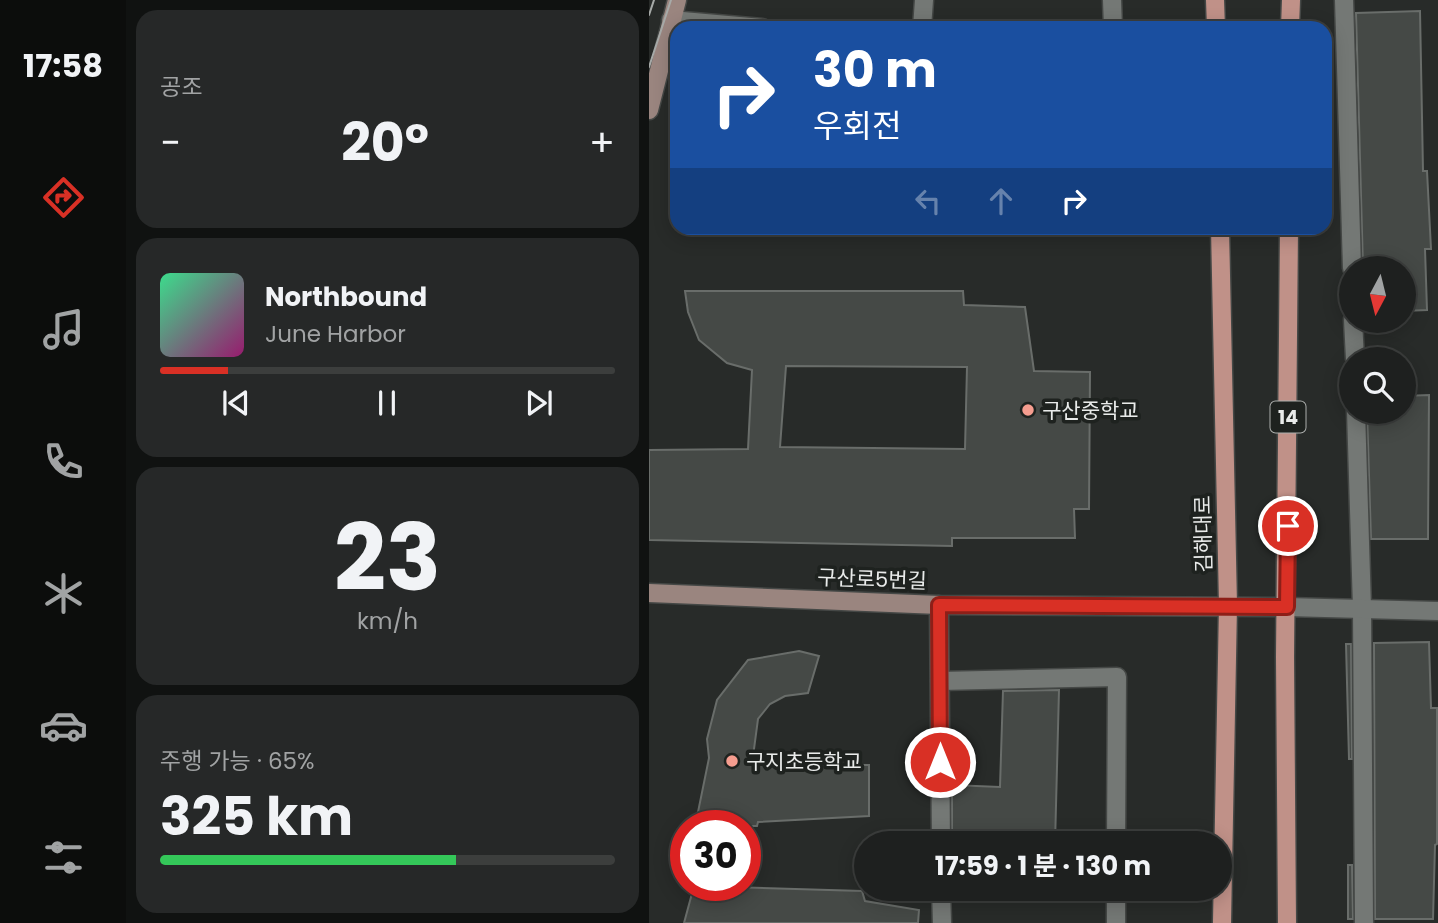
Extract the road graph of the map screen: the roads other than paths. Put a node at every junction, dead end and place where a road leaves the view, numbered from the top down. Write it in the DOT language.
graph roads {
  1 [pos="677,0"];
  2 [pos="924,0"];
  3 [pos="1113,0"];
  4 [pos="1215,0"];
  5 [pos="1291,0"];
  6 [pos="1344,0"];
  7 [pos="671,20"];
  8 [pos="682,21"];
  9 [pos="922,21"];
  10 [pos="1113,21"];
  11 [pos="1216,21"];
  12 [pos="1291,21"];
  13 [pos="670,24"];
  14 [pos="649,110"];
  15 [pos="1220,235"];
  16 [pos="1289,235"];
  17 [pos="1352,256"];
  18 [pos="1356,424"];
  19 [pos="649,593"];
  20 [pos="939,605"];
  21 [pos="1228,605"];
  22 [pos="1287,607"];
  23 [pos="1362,608"];
  24 [pos="1438,611"];
  25 [pos="940,681"];
  26 [pos="941,831"];
  27 [pos="1116,831"];
  28 [pos="941,901"];
  29 [pos="1116,901"];
  30 [pos="942,923"];
  31 [pos="1116,923"];
  32 [pos="1222,923"];
  33 [pos="1287,923"];
  34 [pos="1364,923"];
  1 -- 7 [label="street"];
  2 -- 9 [label="street"];
  3 -- 10 [label="street"];
  4 -- 11 [label="main road"];
  5 -- 12 [label="main road"];
  6 -- 17 [label="street"];
  7 -- 8 [label="street"];
  13 -- 14 [label="street"];
  15 -- 21 [label="main road, 김해대로"];
  16 -- 22 [label="main road, 14"];
  18 -- 23 [label="street"];
  19 -- 20 [label="street, 구산로5번길"];
  20 -- 21 [label="street"];
  20 -- 25 [label="street, 구산로5번길"];
  21 -- 22 [label="street"];
  21 -- 32 [label="main road, 김해대로"];
  22 -- 23 [label="street"];
  22 -- 33 [label="main road, 14"];
  23 -- 24 [label="street"];
  23 -- 34 [label="street"];
  25 -- 26 [label="street, 구산로5번길"];
  25 -- 27 [label="street"];
  28 -- 30 [label="street"];
  29 -- 31 [label="street"];
}
